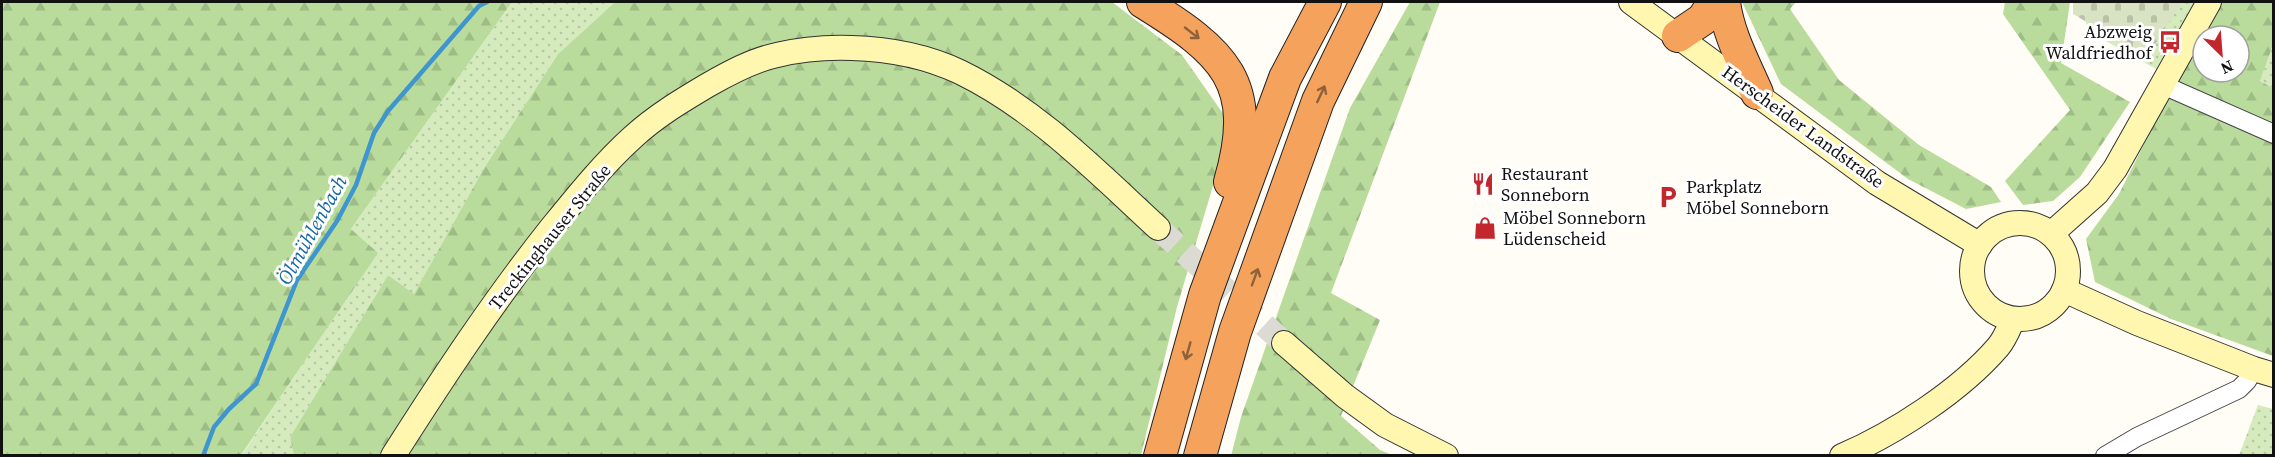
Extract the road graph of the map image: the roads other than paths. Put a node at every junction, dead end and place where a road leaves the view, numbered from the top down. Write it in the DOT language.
graph roads {
  1 [pos="1143,2"];
  2 [pos="1325,2"];
  3 [pos="1366,2"];
  4 [pos="1631,2"];
  5 [pos="1688,2"];
  6 [pos="1714,2"];
  7 [pos="1724,2"];
  8 [pos="2209,2"];
  9 [pos="1678,36"];
  10 [pos="2163,85"];
  11 [pos="1757,93"];
  12 [pos="2274,134"];
  13 [pos="1158,228"];
  14 [pos="2051,234"];
  15 [pos="1980,245"];
  16 [pos="2064,290"];
  17 [pos="1205,295"];
  18 [pos="2013,319"];
  19 [pos="1284,343"];
  20 [pos="2264,372"];
  21 [pos="393,456"];
  22 [pos="1160,456"];
  23 [pos="1200,456"];
  24 [pos="1446,456"];
  25 [pos="1842,456"];
  26 [pos="2105,456"];
  1 -- 17 [label="highway, one-way"];
  2 -- 17 [label="highway"];
  23 -- 3 [label="highway, one-way"];
  4 -- 9 [label="main road, Herscheider Landstraße"];
  5 -- 9 [label="highway"];
  6 -- 9 [label="highway"];
  7 -- 11 [label="highway"];
  8 -- 10 [label="main road"];
  9 -- 11 [label="main road, Herscheider Landstraße"];
  10 -- 12 [label="street"];
  10 -- 14 [label="main road"];
  11 -- 15 [label="main road, Herscheider Landstraße"];
  13 -- 21 [label="main road, Treckinghauser Straße"];
  14 -- 15 [label="main road"];
  14 -- 16 [label="main road"];
  15 -- 18 [label="main road"];
  16 -- 18 [label="main road"];
  16 -- 20 [label="main road"];
  17 -- 22 [label="highway, one-way"];
  18 -- 25 [label="main road"];
  19 -- 24 [label="main road"];
  20 -- 26 [label="street"];
}
